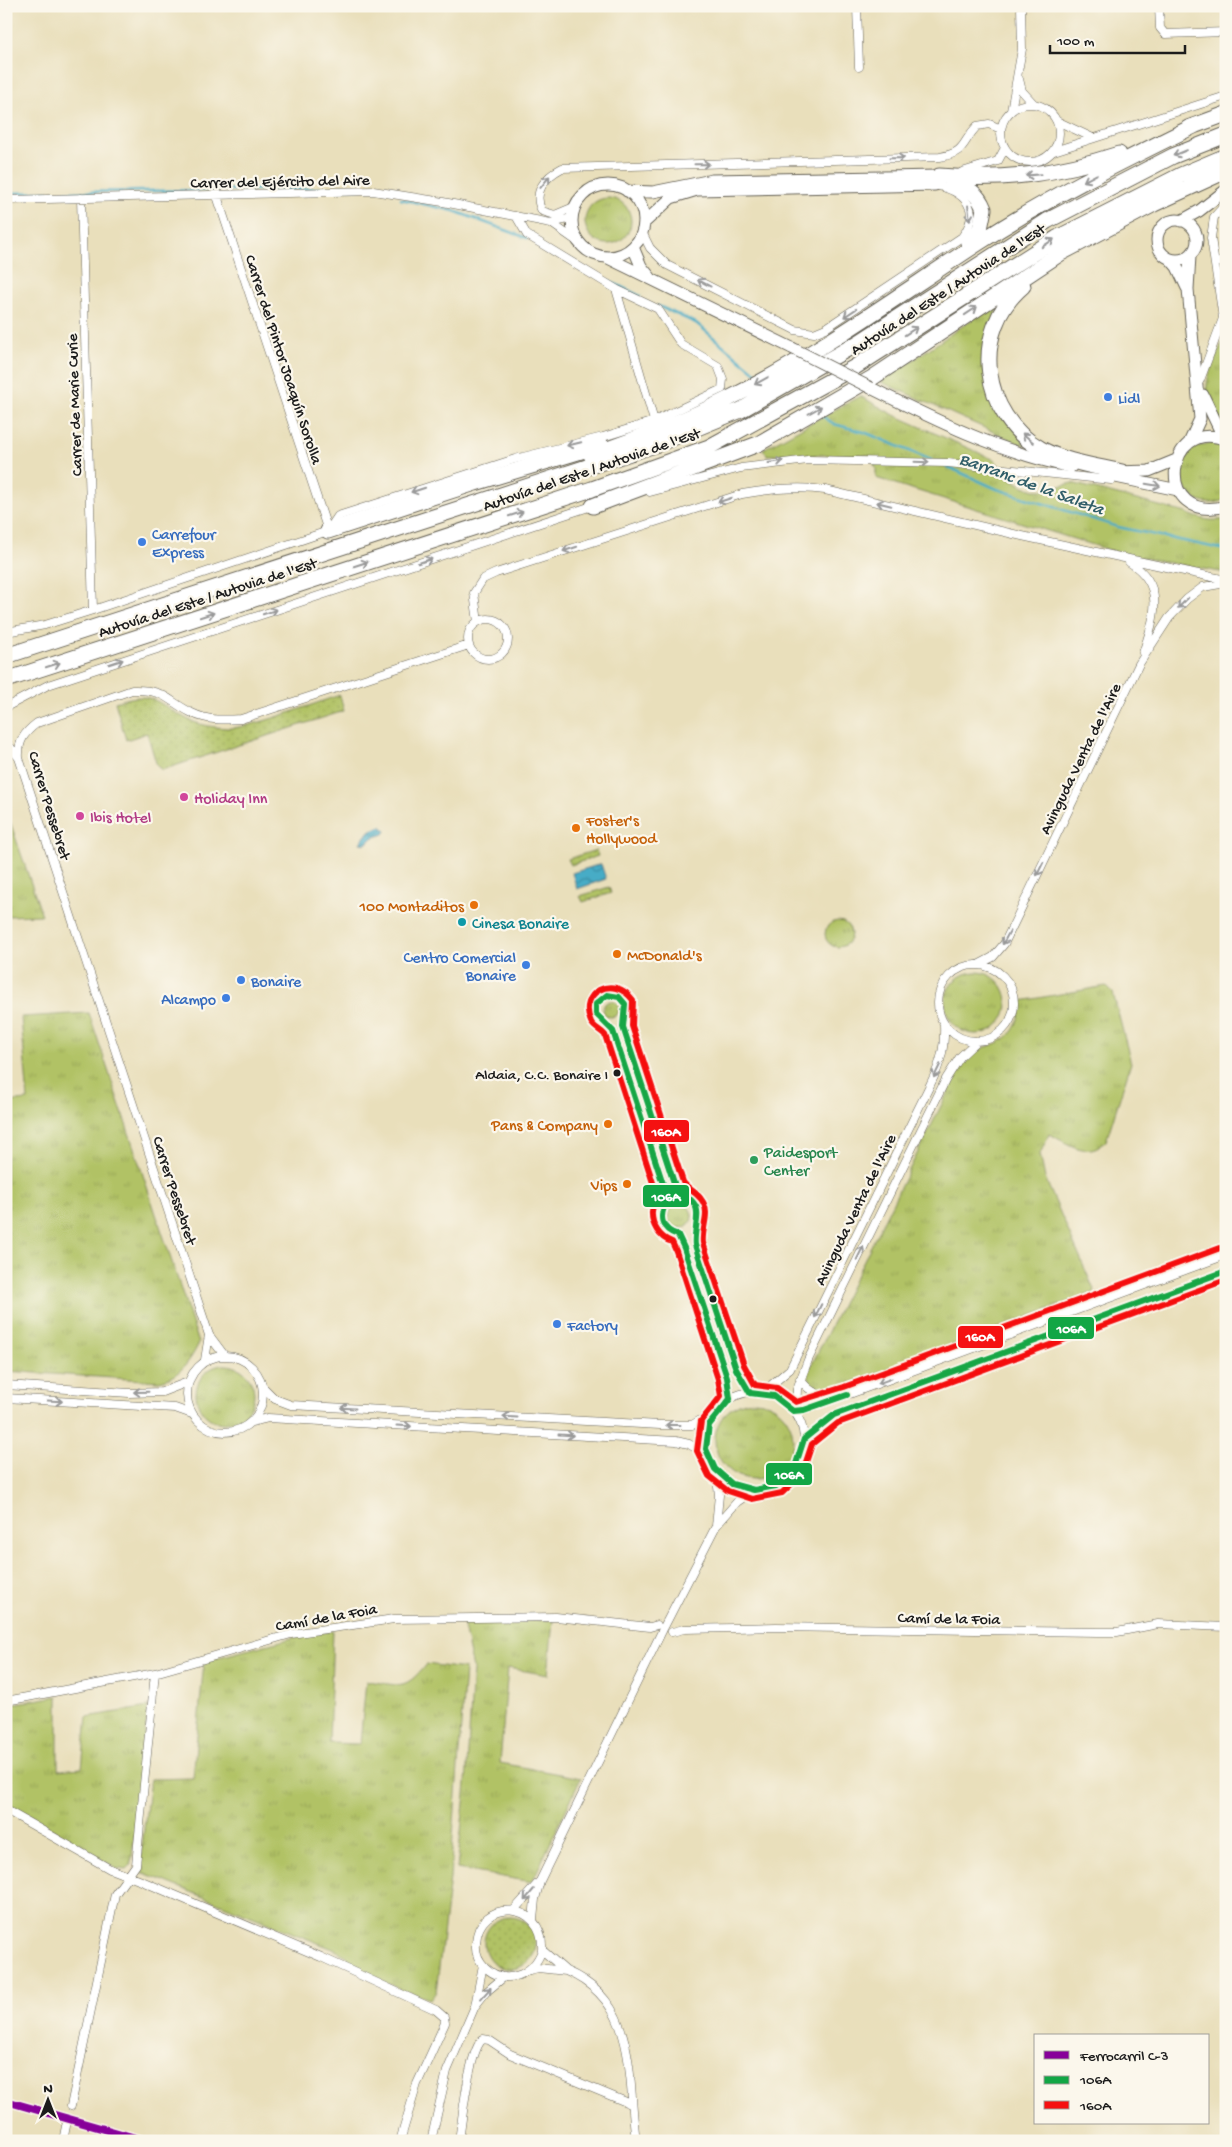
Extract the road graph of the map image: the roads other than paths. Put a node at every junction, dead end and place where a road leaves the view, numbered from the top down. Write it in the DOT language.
graph roads {
  1 [pos="857,6"];
  2 [pos="1021,6"];
  3 [pos="1159,6"];
  4 [pos="1226,32"];
  5 [pos="859,66"];
  6 [pos="1018,76"];
  7 [pos="1226,96"];
  8 [pos="1034,104"];
  9 [pos="1011,111"];
  10 [pos="1226,114"];
  11 [pos="1058,121"];
  12 [pos="1196,125"];
  13 [pos="1001,129"];
  14 [pos="1226,135"];
  15 [pos="1093,138"];
  16 [pos="1005,148"];
  17 [pos="1054,150"];
  18 [pos="1226,156"];
  19 [pos="1226,170"];
  20 [pos="937,181"];
  21 [pos="1226,190"];
  22 [pos="628,191"];
  23 [pos="217,196"];
  24 [pos="82,198"];
  25 [pos="6,200"];
  26 [pos="1226,204"];
  27 [pos="573,212"];
  28 [pos="516,216"];
  29 [pos="1180,221"];
  30 [pos="551,223"];
  31 [pos="643,227"];
  32 [pos="1194,230"];
  33 [pos="578,242"];
  34 [pos="633,247"];
  35 [pos="1073,248"];
  36 [pos="1190,256"];
  37 [pos="606,257"];
  38 [pos="1170,259"];
  39 [pos="1226,261"];
  40 [pos="1214,263"];
  41 [pos="651,279"];
  42 [pos="616,289"];
  43 [pos="1188,289"];
  44 [pos="887,304"];
  45 [pos="1222,319"];
  46 [pos="1226,338"];
  47 [pos="1198,374"];
  48 [pos="871,383"];
  49 [pos="725,394"];
  50 [pos="686,418"];
  51 [pos="654,421"];
  52 [pos="1225,439"];
  53 [pos="1190,443"];
  54 [pos="1176,460"];
  55 [pos="1125,477"];
  56 [pos="1178,490"];
  57 [pos="593,506"];
  58 [pos="1226,506"];
  59 [pos="328,532"];
  60 [pos="332,549"];
  61 [pos="1117,557"];
  62 [pos="1226,582"];
  63 [pos="93,610"];
  64 [pos="478,622"];
  65 [pos="6,632"];
  66 [pos="469,644"];
  67 [pos="6,656"];
  68 [pos="1139,664"];
  69 [pos="6,680"];
  70 [pos="6,707"];
  71 [pos="6,742"];
  72 [pos="19,758"];
  73 [pos="978,965"];
  74 [pos="944,1024"];
  75 [pos="977,1042"];
  76 [pos="1226,1255"];
  77 [pos="1226,1271"];
  78 [pos="209,1335"];
  79 [pos="224,1355"];
  80 [pos="205,1360"];
  81 [pos="800,1379"];
  82 [pos="188,1382"];
  83 [pos="6,1386"];
  84 [pos="263,1387"];
  85 [pos="762,1393"];
  86 [pos="847,1395"];
  87 [pos="6,1398"];
  88 [pos="717,1410"];
  89 [pos="795,1412"];
  90 [pos="192,1414"];
  91 [pos="251,1422"];
  92 [pos="804,1439"];
  93 [pos="708,1456"];
  94 [pos="716,1471"];
  95 [pos="753,1491"];
  96 [pos="716,1526"];
  97 [pos="658,1625"];
  98 [pos="1226,1627"];
  99 [pos="672,1632"];
  100 [pos="155,1672"];
  101 [pos="6,1700"];
  102 [pos="6,1810"];
  103 [pos="128,1877"];
  104 [pos="540,1881"];
  105 [pos="514,1910"];
  106 [pos="533,1920"];
  107 [pos="542,1950"];
  108 [pos="483,1965"];
  109 [pos="530,1970"];
  110 [pos="566,1971"];
  111 [pos="504,1977"];
  112 [pos="476,2006"];
  113 [pos="631,2104"];
  114 [pos="71,2106"];
  115 [pos="66,2126"];
  116 [pos="62,2141"];
  117 [pos="400,2141"];
  118 [pos="432,2141"];
  119 [pos="459,2141"];
  120 [pos="636,2141"];
  1 -- 5 [label="street"];
  2 -- 6 [label="street"];
  3 -- 4 [label="street"];
  6 -- 8 [label="street"];
  6 -- 9 [label="street"];
  7 -- 15 [label="street"];
  8 -- 9 [label="street"];
  8 -- 11 [label="street"];
  9 -- 13 [label="street"];
  10 -- 12 [label="highway"];
  11 -- 15 [label="street"];
  11 -- 17 [label="street"];
  12 -- 20 [label="highway, one-way"];
  12 -- 44 [label="highway, one-way"];
  13 -- 16 [label="street"];
  27 -- 13 [label="street, one-way"];
  14 -- 60 [label="highway, Autovía del Este / Autovia de l'Est, one-way"];
  15 -- 17 [label="street"];
  16 -- 17 [label="street"];
  16 -- 20 [label="street"];
  69 -- 18 [label="highway, Autovía del Este / Autovia de l'Est, one-way"];
  19 -- 35 [label="highway"];
  20 -- 22 [label="main road"];
  20 -- 31 [label="main road"];
  20 -- 31 [label="street, one-way"];
  20 -- 44 [label="highway"];
  21 -- 29 [label="main road"];
  21 -- 32 [label="main road"];
  22 -- 27 [label="main road"];
  22 -- 31 [label="main road"];
  23 -- 24 [label="street, Carrer del Ejército del Aire"];
  23 -- 28 [label="street, Carrer del Ejército del Aire"];
  23 -- 59 [label="street, Carrer del Pintor Joaquín Sorolla"];
  24 -- 25 [label="street, Carrer del Ejército del Aire"];
  24 -- 63 [label="street, Carrer de Marie Curie"];
  26 -- 40 [label="street"];
  27 -- 30 [label="street"];
  27 -- 33 [label="main road"];
  28 -- 30 [label="street, Carrer del Ejército del Aire"];
  28 -- 42 [label="street"];
  29 -- 32 [label="main road"];
  29 -- 38 [label="main road"];
  30 -- 33 [label="street"];
  31 -- 34 [label="main road"];
  32 -- 36 [label="main road"];
  33 -- 37 [label="main road"];
  34 -- 37 [label="main road"];
  34 -- 41 [label="main road"];
  48 -- 35 [label="highway, one-way"];
  55 -- 35 [label="highway, one-way"];
  36 -- 38 [label="main road"];
  36 -- 43 [label="main road"];
  37 -- 41 [label="main road"];
  38 -- 43 [label="main road"];
  39 -- 40 [label="street"];
  40 -- 45 [label="street"];
  41 -- 48 [label="main road, bridge"];
  42 -- 49 [label="street"];
  42 -- 51 [label="street"];
  43 -- 47 [label="main road"];
  44 -- 49 [label="highway, one-way"];
  45 -- 46 [label="street"];
  45 -- 47 [label="street"];
  47 -- 52 [label="main road"];
  47 -- 53 [label="main road"];
  48 -- 55 [label="main road"];
  57 -- 48 [label="highway, one-way"];
  49 -- 50 [label="highway"];
  49 -- 51 [label="street"];
  50 -- 59 [label="highway"];
  50 -- 60 [label="highway"];
  51 -- 59 [label="street, one-way"];
  52 -- 53 [label="main road"];
  53 -- 54 [label="main road"];
  54 -- 55 [label="main road"];
  54 -- 56 [label="main road"];
  55 -- 56 [label="main road, one-way"];
  57 -- 55 [label="street, one-way"];
  56 -- 58 [label="main road"];
  70 -- 57 [label="street, one-way"];
  59 -- 63 [label="street"];
  60 -- 67 [label="highway, Autovía del Este / Autovia de l'Est"];
  61 -- 62 [label="street"];
  61 -- 64 [label="street, one-way"];
  61 -- 68 [label="street"];
  62 -- 68 [label="street, Avinguda Venta de l'Aire, one-way"];
  63 -- 65 [label="street"];
  64 -- 66 [label="street"];
  64 -- 66 [label="street"];
  66 -- 72 [label="street, Carrer Pessebret"];
  68 -- 73 [label="street, Avinguda Venta de l'Aire, one-way"];
  71 -- 72 [label="street"];
  72 -- 78 [label="street, Carrer Pessebret"];
  73 -- 74 [label="street"];
  73 -- 75 [label="street"];
  74 -- 75 [label="street"];
  74 -- 85 [label="street, Avinguda Venta de l'Aire, one-way"];
  81 -- 75 [label="street, Avinguda Venta de l'Aire, one-way"];
  76 -- 86 [label="street, one-way"];
  77 -- 92 [label="street"];
  78 -- 79 [label="street, Carrer Pessebret"];
  78 -- 80 [label="street, Carrer Pessebret"];
  79 -- 80 [label="street"];
  79 -- 84 [label="street"];
  80 -- 82 [label="street"];
  81 -- 86 [label="street"];
  81 -- 89 [label="street, Avinguda Venta de l'Aire"];
  82 -- 83 [label="street, one-way"];
  82 -- 90 [label="street"];
  88 -- 84 [label="street, one-way"];
  84 -- 91 [label="street"];
  85 -- 88 [label="street"];
  85 -- 89 [label="street"];
  86 -- 89 [label="street"];
  87 -- 90 [label="street, one-way"];
  88 -- 93 [label="street"];
  89 -- 92 [label="street"];
  90 -- 91 [label="street"];
  91 -- 93 [label="street, one-way"];
  92 -- 95 [label="street"];
  93 -- 94 [label="street"];
  94 -- 95 [label="street"];
  94 -- 96 [label="street"];
  95 -- 96 [label="street"];
  96 -- 104 [label="street"];
  97 -- 100 [label="street, Camí de la Foia"];
  98 -- 99 [label="street, Camí de la Foia"];
  100 -- 101 [label="street, Camí de la Foia"];
  100 -- 103 [label="street"];
  102 -- 103 [label="street"];
  103 -- 114 [label="street"];
  103 -- 117 [label="street"];
  104 -- 105 [label="street, one-way"];
  104 -- 106 [label="street"];
  105 -- 106 [label="street"];
  105 -- 108 [label="street"];
  106 -- 107 [label="street"];
  107 -- 109 [label="street"];
  107 -- 110 [label="street"];
  108 -- 111 [label="street"];
  108 -- 112 [label="street"];
  109 -- 110 [label="street"];
  109 -- 111 [label="street"];
  110 -- 113 [label="street"];
  112 -- 111 [label="street, one-way"];
  112 -- 118 [label="street"];
  113 -- 119 [label="street"];
  113 -- 120 [label="street"];
  115 -- 116 [label="street"];
}
